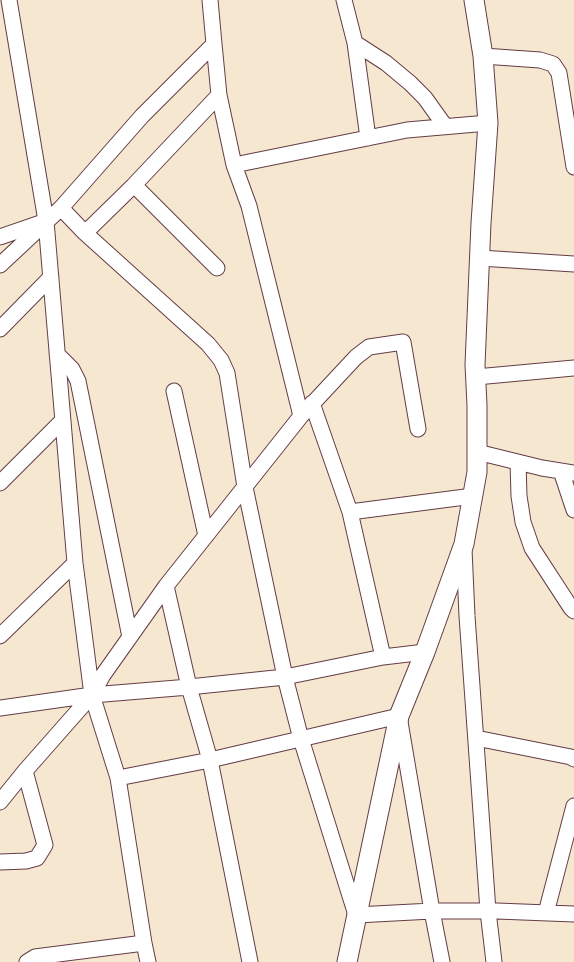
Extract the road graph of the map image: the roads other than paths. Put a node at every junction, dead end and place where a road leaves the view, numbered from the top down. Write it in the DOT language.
graph roads {
  1 [pos="9,0"];
  2 [pos="210,0"];
  3 [pos="344,0"];
  4 [pos="474,0"];
  5 [pos="356,43"];
  6 [pos="214,44"];
  7 [pos="483,56"];
  8 [pos="219,94"];
  9 [pos="488,124"];
  10 [pos="445,126"];
  11 [pos="368,138"];
  12 [pos="234,165"];
  13 [pos="574,167"];
  14 [pos="134,185"];
  15 [pos="61,208"];
  16 [pos="46,221"];
  17 [pos="85,233"];
  18 [pos="0,237"];
  19 [pos="480,258"];
  20 [pos="574,264"];
  21 [pos="0,266"];
  22 [pos="217,268"];
  23 [pos="51,278"];
  24 [pos="0,329"];
  25 [pos="57,354"];
  26 [pos="574,368"];
  27 [pos="476,377"];
  28 [pos="174,391"];
  29 [pos="312,403"];
  30 [pos="300,416"];
  31 [pos="63,420"];
  32 [pos="418,430"];
  33 [pos="476,452"];
  34 [pos="518,462"];
  35 [pos="568,472"];
  36 [pos="0,483"];
  37 [pos="245,487"];
  38 [pos="473,496"];
  39 [pos="574,510"];
  40 [pos="350,512"];
  41 [pos="206,536"];
  42 [pos="464,544"];
  43 [pos="75,563"];
  44 [pos="166,586"];
  45 [pos="574,611"];
  46 [pos="0,636"];
  47 [pos="130,637"];
  48 [pos="425,652"];
  49 [pos="383,657"];
  50 [pos="285,676"];
  51 [pos="189,688"];
  52 [pos="92,695"];
  53 [pos="0,708"];
  54 [pos="399,716"];
  55 [pos="476,738"];
  56 [pos="301,739"];
  57 [pos="574,759"];
  58 [pos="210,760"];
  59 [pos="25,771"];
  60 [pos="118,778"];
  61 [pos="0,802"];
  62 [pos="574,806"];
  63 [pos="0,862"];
  64 [pos="432,911"];
  65 [pos="488,911"];
  66 [pos="546,913"];
  67 [pos="356,914"];
  68 [pos="574,914"];
  69 [pos="144,943"];
  70 [pos="27,962"];
  71 [pos="148,962"];
  72 [pos="250,962"];
  73 [pos="347,962"];
  74 [pos="442,962"];
  75 [pos="494,962"];
  1 -- 16 [label="street"];
  2 -- 6 [label="street"];
  3 -- 5 [label="street"];
  4 -- 7 [label="street"];
  5 -- 10 [label="street"];
  5 -- 11 [label="street"];
  6 -- 8 [label="street"];
  6 -- 15 [label="street"];
  7 -- 9 [label="street"];
  7 -- 13 [label="street"];
  8 -- 12 [label="street"];
  8 -- 14 [label="street"];
  9 -- 10 [label="street"];
  9 -- 19 [label="street"];
  10 -- 11 [label="street"];
  11 -- 12 [label="street"];
  12 -- 30 [label="street"];
  14 -- 17 [label="street"];
  14 -- 22 [label="street"];
  15 -- 16 [label="street"];
  15 -- 17 [label="street"];
  16 -- 18 [label="street"];
  16 -- 21 [label="street"];
  16 -- 23 [label="street"];
  17 -- 37 [label="street"];
  19 -- 20 [label="street"];
  19 -- 27 [label="street"];
  23 -- 24 [label="street"];
  23 -- 25 [label="street"];
  25 -- 31 [label="street"];
  25 -- 47 [label="street"];
  26 -- 27 [label="street"];
  27 -- 33 [label="street"];
  28 -- 41 [label="street"];
  29 -- 30 [label="street"];
  29 -- 32 [label="street"];
  29 -- 40 [label="street"];
  30 -- 37 [label="street"];
  31 -- 36 [label="street"];
  31 -- 43 [label="street"];
  33 -- 34 [label="street"];
  33 -- 38 [label="street"];
  34 -- 35 [label="street"];
  34 -- 45 [label="street"];
  35 -- 39 [label="street"];
  37 -- 41 [label="street"];
  37 -- 50 [label="street"];
  38 -- 40 [label="street"];
  38 -- 42 [label="street"];
  40 -- 49 [label="street"];
  41 -- 44 [label="street"];
  42 -- 48 [label="street"];
  42 -- 55 [label="street"];
  43 -- 46 [label="street"];
  43 -- 52 [label="street"];
  44 -- 47 [label="street"];
  44 -- 51 [label="street"];
  47 -- 52 [label="street"];
  48 -- 49 [label="street"];
  48 -- 54 [label="street"];
  49 -- 50 [label="street"];
  50 -- 51 [label="street"];
  50 -- 56 [label="street"];
  51 -- 52 [label="street"];
  51 -- 58 [label="street"];
  52 -- 53 [label="street"];
  52 -- 59 [label="street"];
  52 -- 60 [label="street"];
  54 -- 56 [label="street"];
  54 -- 64 [label="street"];
  54 -- 67 [label="street"];
  55 -- 57 [label="street"];
  55 -- 65 [label="street"];
  56 -- 58 [label="street"];
  56 -- 67 [label="street"];
  58 -- 60 [label="street"];
  58 -- 72 [label="street"];
  59 -- 61 [label="street"];
  59 -- 63 [label="street"];
  60 -- 69 [label="street"];
  62 -- 66 [label="street"];
  64 -- 65 [label="street"];
  64 -- 67 [label="street"];
  64 -- 74 [label="street"];
  65 -- 66 [label="street"];
  65 -- 75 [label="street"];
  66 -- 68 [label="street"];
  67 -- 73 [label="street"];
  69 -- 70 [label="street"];
  69 -- 71 [label="street"];
}
